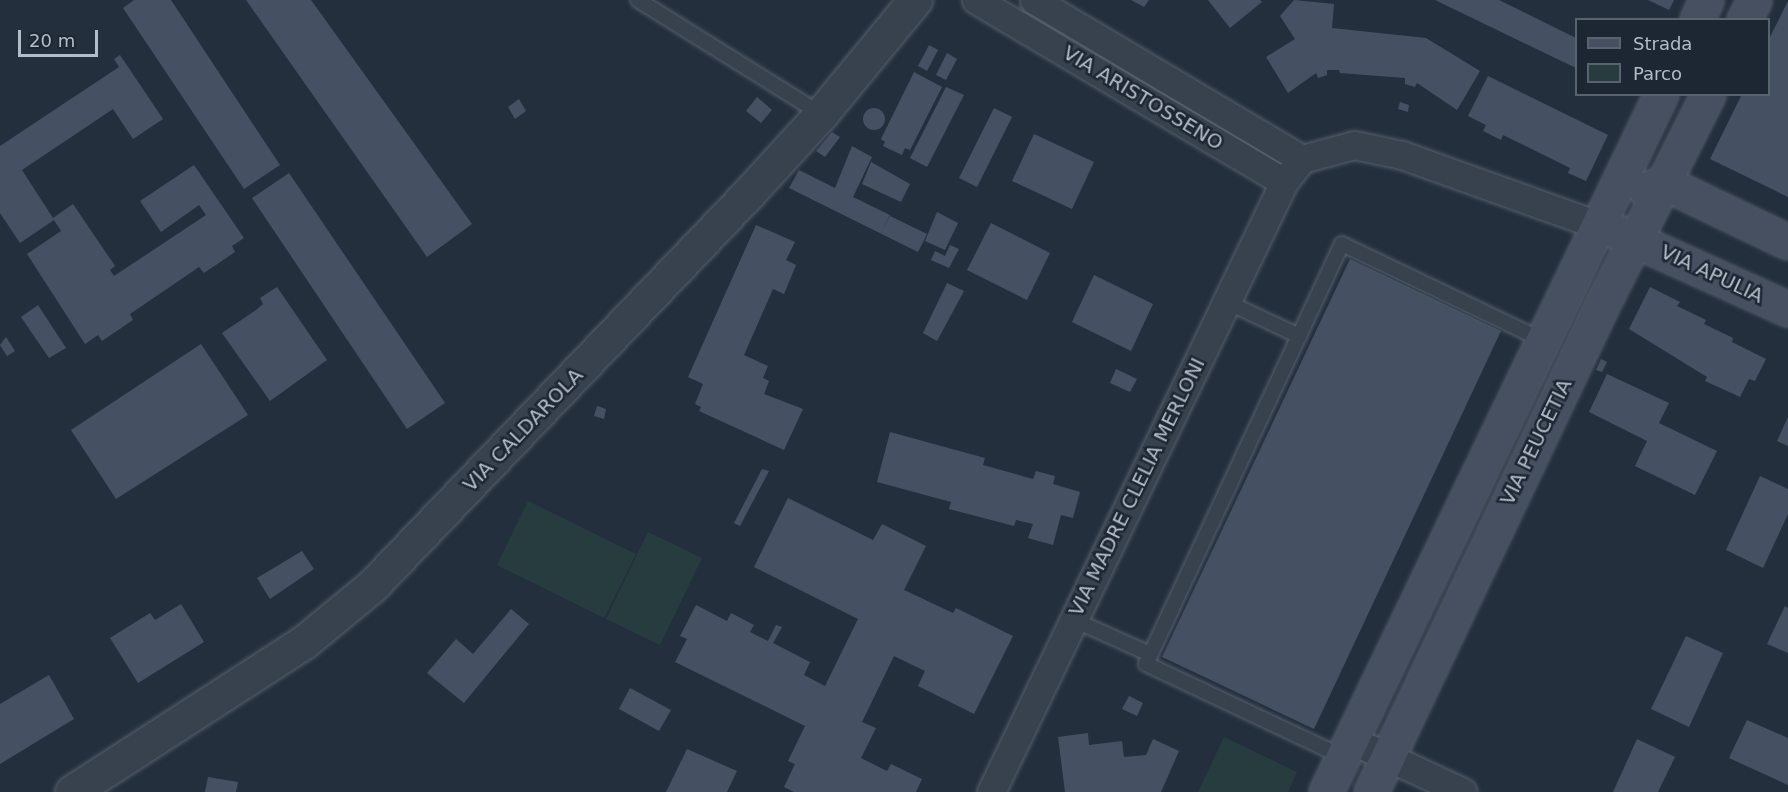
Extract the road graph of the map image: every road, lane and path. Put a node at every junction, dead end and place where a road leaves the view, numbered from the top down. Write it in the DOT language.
graph roads {
  1 [pos="638,0"];
  2 [pos="915,0"];
  3 [pos="976,0"];
  4 [pos="1034,0"];
  5 [pos="1706,0"];
  6 [pos="1754,0"];
  7 [pos="1698,18"];
  8 [pos="1745,18"];
  9 [pos="1660,96"];
  10 [pos="1707,96"];
  11 [pos="821,114"];
  12 [pos="1302,159"];
  13 [pos="1284,182"];
  14 [pos="1665,183"];
  15 [pos="1598,225"];
  16 [pos="1635,239"];
  17 [pos="1788,242"];
  18 [pos="1227,302"];
  19 [pos="1788,309"];
  20 [pos="1299,336"];
  21 [pos="1542,340"];
  22 [pos="1074,620"];
  23 [pos="1150,654"];
  24 [pos="1347,749"];
  25 [pos="1388,757"];
  26 [pos="72,792"];
  27 [pos="991,792"];
  28 [pos="1326,792"];
  29 [pos="1371,792"];
  30 [pos="1463,792"];
  1 -- 11 [label="lane"];
  2 -- 11 [label="street, VIA CALDAROLA"];
  3 -- 13 [label="street, VIA ARISTOSSENO"];
  4 -- 12 [label="street, VIA ARISTOSSENO"];
  5 -- 7 [label="main road"];
  6 -- 8 [label="main road"];
  9 -- 15 [label="main road"];
  10 -- 14 [label="main road, VIA PEUCETIA"];
  11 -- 26 [label="street, VIA CALDAROLA"];
  12 -- 13 [label="street"];
  12 -- 15 [label="street"];
  13 -- 18 [label="street, VIA MADRE CLELIA MERLONI"];
  14 -- 15 [label="main road"];
  14 -- 16 [label="main road, VIA PEUCETIA"];
  14 -- 17 [label="main road"];
  15 -- 16 [label="main road, VIA APULIA"];
  15 -- 21 [label="main road"];
  16 -- 19 [label="main road, VIA APULIA"];
  16 -- 25 [label="main road, VIA PEUCETIA"];
  18 -- 20 [label="lane"];
  18 -- 22 [label="street, VIA MADRE CLELIA MERLONI"];
  20 -- 21 [label="lane"];
  20 -- 23 [label="lane"];
  21 -- 24 [label="main road"];
  22 -- 23 [label="lane"];
  22 -- 27 [label="street, VIA MADRE CLELIA MERLONI"];
  23 -- 24 [label="lane"];
  24 -- 25 [label="street"];
  24 -- 28 [label="main road"];
  25 -- 29 [label="main road, VIA PEUCETIA"];
  25 -- 30 [label="street"];
}
